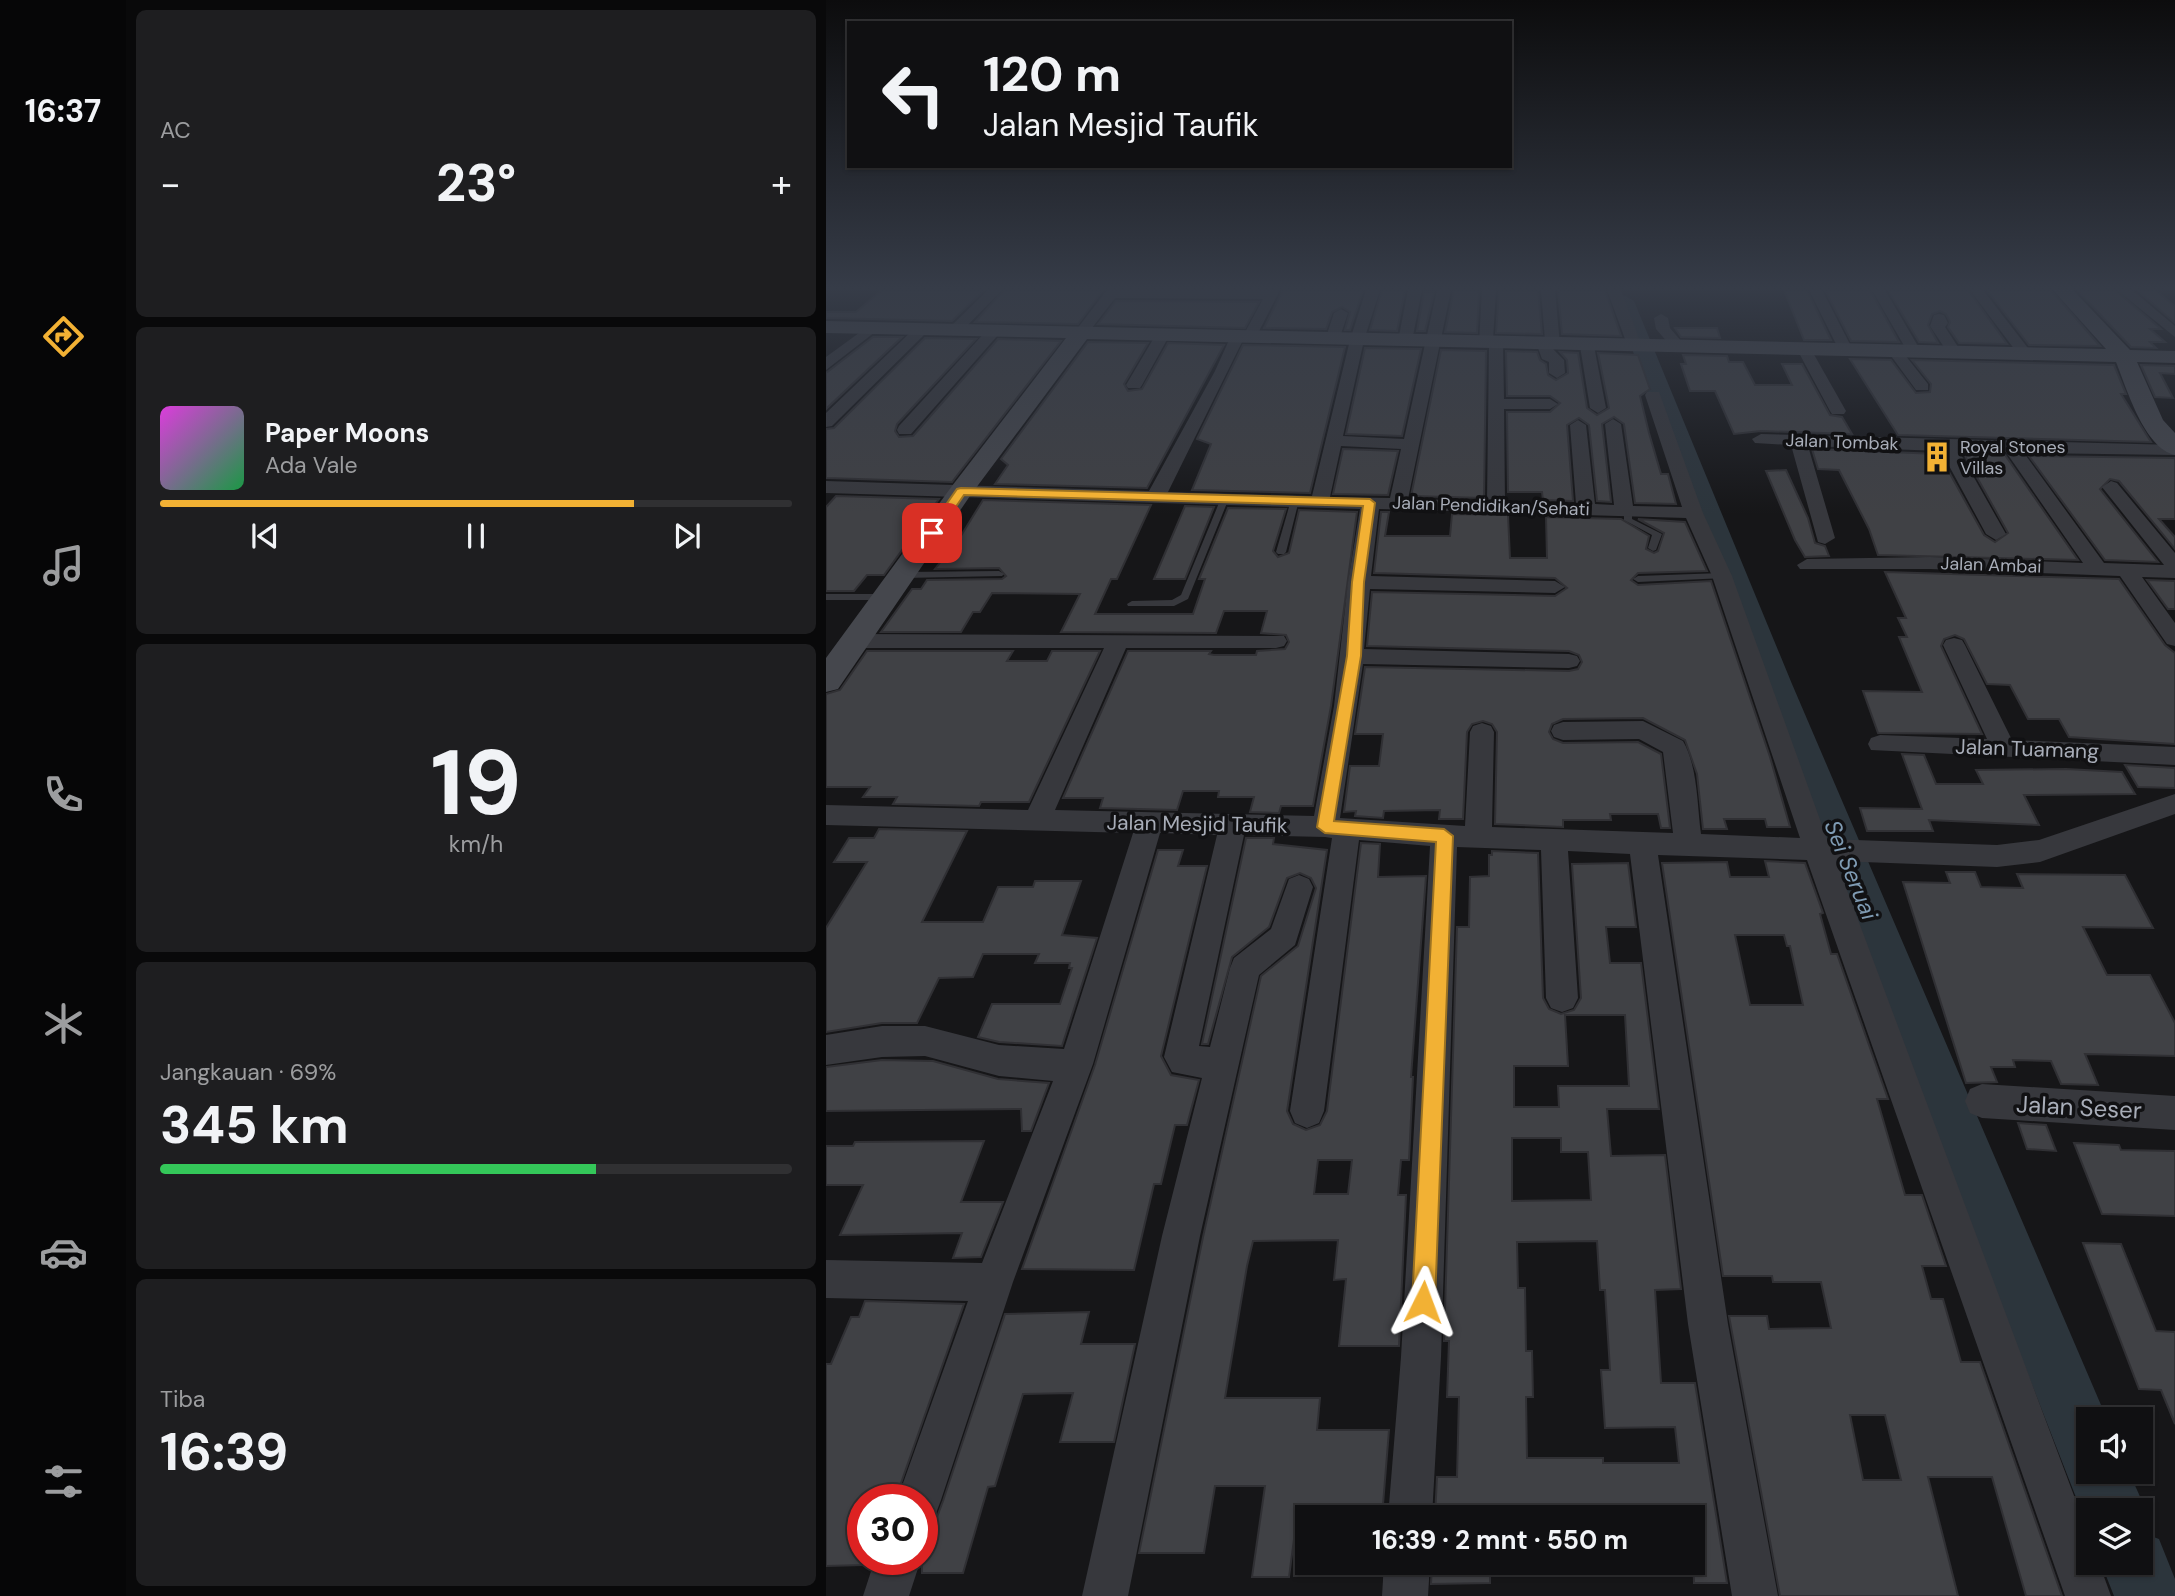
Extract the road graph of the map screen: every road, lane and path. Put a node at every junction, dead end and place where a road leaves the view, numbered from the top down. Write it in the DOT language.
graph roads {
  1 [pos="885,364"];
  2 [pos="964,364"];
  3 [pos="1057,364"];
  4 [pos="1145,364"];
  5 [pos="1227,364"];
  6 [pos="1351,364"];
  7 [pos="1429,364"];
  8 [pos="1493,364"];
  9 [pos="1556,364"];
  10 [pos="1590,364"];
  11 [pos="1812,364"];
  12 [pos="1911,364"];
  13 [pos="2128,364"];
  14 [pos="1557,373"];
  15 [pos="1134,384"];
  16 [pos="1922,387"];
  17 [pos="1653,395"];
  18 [pos="1497,404"];
  19 [pos="1550,404"];
  20 [pos="1598,408"];
  21 [pos="1838,411"];
  22 [pos="826,422"];
  23 [pos="1613,424"];
  24 [pos="1578,425"];
  25 [pos="905,430"];
  26 [pos="1761,439"];
  27 [pos="1798,440"];
  28 [pos="1334,441"];
  29 [pos="1411,444"];
  30 [pos="1947,446"];
  31 [pos="2011,447"];
  32 [pos="2175,449"];
  33 [pos="2111,486"];
  34 [pos="832,488"];
  35 [pos="961,491"];
  36 [pos="1156,496"];
  37 [pos="1225,498"];
  38 [pos="1295,500"];
  39 [pos="1320,500"];
  40 [pos="826,502"];
  41 [pos="1370,503"];
  42 [pos="1398,504"];
  43 [pos="1496,505"];
  44 [pos="1586,509"];
  45 [pos="1626,511"];
  46 [pos="1693,513"];
  47 [pos="1996,534"];
  48 [pos="1825,538"];
  49 [pos="1653,548"];
  50 [pos="1281,552"];
  51 [pos="1807,565"];
  52 [pos="2175,566"];
  53 [pos="2099,570"];
  54 [pos="2127,570"];
  55 [pos="2175,572"];
  56 [pos="999,573"];
  57 [pos="1722,576"];
  58 [pos="1638,579"];
  59 [pos="1358,582"];
  60 [pos="895,586"];
  61 [pos="1555,587"];
  62 [pos="826,597"];
  63 [pos="1132,604"];
  64 [pos="2175,639"];
  65 [pos="854,641"];
  66 [pos="1118,641"];
  67 [pos="1276,641"];
  68 [pos="1954,645"];
  69 [pos="1354,656"];
  70 [pos="1569,661"];
  71 [pos="826,681"];
  72 [pos="1563,731"];
  73 [pos="1482,732"];
  74 [pos="1880,744"];
  75 [pos="2003,748"];
  76 [pos="2175,756"];
  77 [pos="2175,804"];
  78 [pos="826,815"];
  79 [pos="1037,820"];
  80 [pos="1150,823"];
  81 [pos="1233,825"];
  82 [pos="1336,827"];
  83 [pos="1461,836"];
  84 [pos="1554,839"];
  85 [pos="1642,842"];
  86 [pos="1688,844"];
  87 [pos="1825,849"];
  88 [pos="1298,887"];
  89 [pos="1562,998"];
  90 [pos="826,1050"];
  91 [pos="1222,1063"];
  92 [pos="1076,1064"];
  93 [pos="1982,1101"];
  94 [pos="1307,1111"];
  95 [pos="2175,1113"];
  96 [pos="826,1279"];
  97 [pos="994,1282"];
  98 [pos="925,1484"];
  99 [pos="1411,1505"];
  100 [pos="893,1575"];
  101 [pos="1407,1575"];
  102 [pos="886,1596"];
  103 [pos="1105,1596"];
  104 [pos="1405,1596"];
  105 [pos="1755,1596"];
  106 [pos="2088,1596"];
  1 -- 22 [label="street"];
  2 -- 25 [label="street"];
  3 -- 35 [label="street"];
  4 -- 15 [label="street"];
  5 -- 36 [label="street"];
  6 -- 28 [label="street"];
  7 -- 29 [label="street"];
  8 -- 18 [label="street"];
  9 -- 14 [label="street"];
  10 -- 20 [label="street"];
  11 -- 21 [label="street"];
  12 -- 16 [label="street"];
  13 -- 32 [label="street"];
  17 -- 46 [label="street"];
  18 -- 19 [label="street"];
  18 -- 43 [label="street"];
  23 -- 45 [label="street"];
  24 -- 44 [label="street"];
  26 -- 27 [label="street, Jalan Tombak"];
  27 -- 30 [label="street, Jalan Tombak"];
  27 -- 48 [label="street"];
  28 -- 29 [label="street"];
  28 -- 39 [label="street"];
  29 -- 42 [label="street"];
  30 -- 31 [label="street, Jalan Tombak"];
  30 -- 47 [label="street"];
  31 -- 32 [label="street, Jalan Tombak"];
  31 -- 53 [label="street"];
  33 -- 52 [label="street"];
  34 -- 35 [label="street, Jalan Pendidikan/Sehati"];
  34 -- 40 [label="street"];
  35 -- 36 [label="street, Jalan Pendidikan/Sehati"];
  35 -- 60 [label="street"];
  36 -- 37 [label="street, Jalan Pendidikan/Sehati"];
  37 -- 38 [label="street, Jalan Pendidikan/Sehati"];
  37 -- 63 [label="lane"];
  38 -- 39 [label="street, Jalan Pendidikan/Sehati"];
  38 -- 50 [label="lane"];
  39 -- 41 [label="street, Jalan Pendidikan/Sehati"];
  41 -- 42 [label="street, Jalan Pendidikan/Sehati"];
  41 -- 59 [label="street"];
  42 -- 43 [label="street, Jalan Pendidikan/Sehati"];
  43 -- 44 [label="street, Jalan Pendidikan/Sehati"];
  44 -- 45 [label="street, Jalan Pendidikan/Sehati"];
  45 -- 46 [label="street, Jalan Pendidikan/Sehati"];
  45 -- 49 [label="lane"];
  46 -- 57 [label="street"];
  51 -- 53 [label="street, Jalan Ambai"];
  53 -- 54 [label="street, Jalan Ambai"];
  54 -- 55 [label="street, Jalan Ambai"];
  54 -- 64 [label="street"];
  56 -- 60 [label="lane"];
  57 -- 58 [label="lane"];
  57 -- 87 [label="street"];
  59 -- 61 [label="street"];
  59 -- 69 [label="street"];
  60 -- 62 [label="lane"];
  60 -- 65 [label="street"];
  65 -- 66 [label="street"];
  65 -- 71 [label="street"];
  66 -- 67 [label="street"];
  66 -- 79 [label="street"];
  68 -- 75 [label="street"];
  69 -- 70 [label="street"];
  69 -- 82 [label="street"];
  72 -- 86 [label="street"];
  73 -- 83 [label="street"];
  74 -- 75 [label="street, Jalan Tuamang"];
  75 -- 76 [label="street, Jalan Tuamang"];
  77 -- 87 [label="street, Jalan Mesjid Taufik"];
  78 -- 79 [label="street, Jalan Mesjid Taufik"];
  79 -- 80 [label="street, Jalan Mesjid Taufik"];
  80 -- 81 [label="street, Jalan Mesjid Taufik"];
  80 -- 92 [label="street"];
  81 -- 82 [label="street, Jalan Mesjid Taufik"];
  81 -- 91 [label="street"];
  82 -- 83 [label="street, Jalan Mesjid Taufik"];
  82 -- 94 [label="street"];
  83 -- 84 [label="street, Jalan Mesjid Taufik"];
  83 -- 99 [label="street"];
  84 -- 85 [label="street, Jalan Mesjid Taufik"];
  84 -- 89 [label="street"];
  85 -- 86 [label="street, Jalan Mesjid Taufik"];
  85 -- 105 [label="street"];
  86 -- 87 [label="street, Jalan Mesjid Taufik"];
  87 -- 106 [label="street"];
  88 -- 91 [label="street"];
  90 -- 92 [label="street"];
  91 -- 103 [label="street"];
  92 -- 97 [label="street"];
  93 -- 95 [label="street, Jalan Seser"];
  96 -- 97 [label="street"];
  97 -- 98 [label="street"];
  100 -- 102 [label="street"];
  101 -- 104 [label="street"];
}
